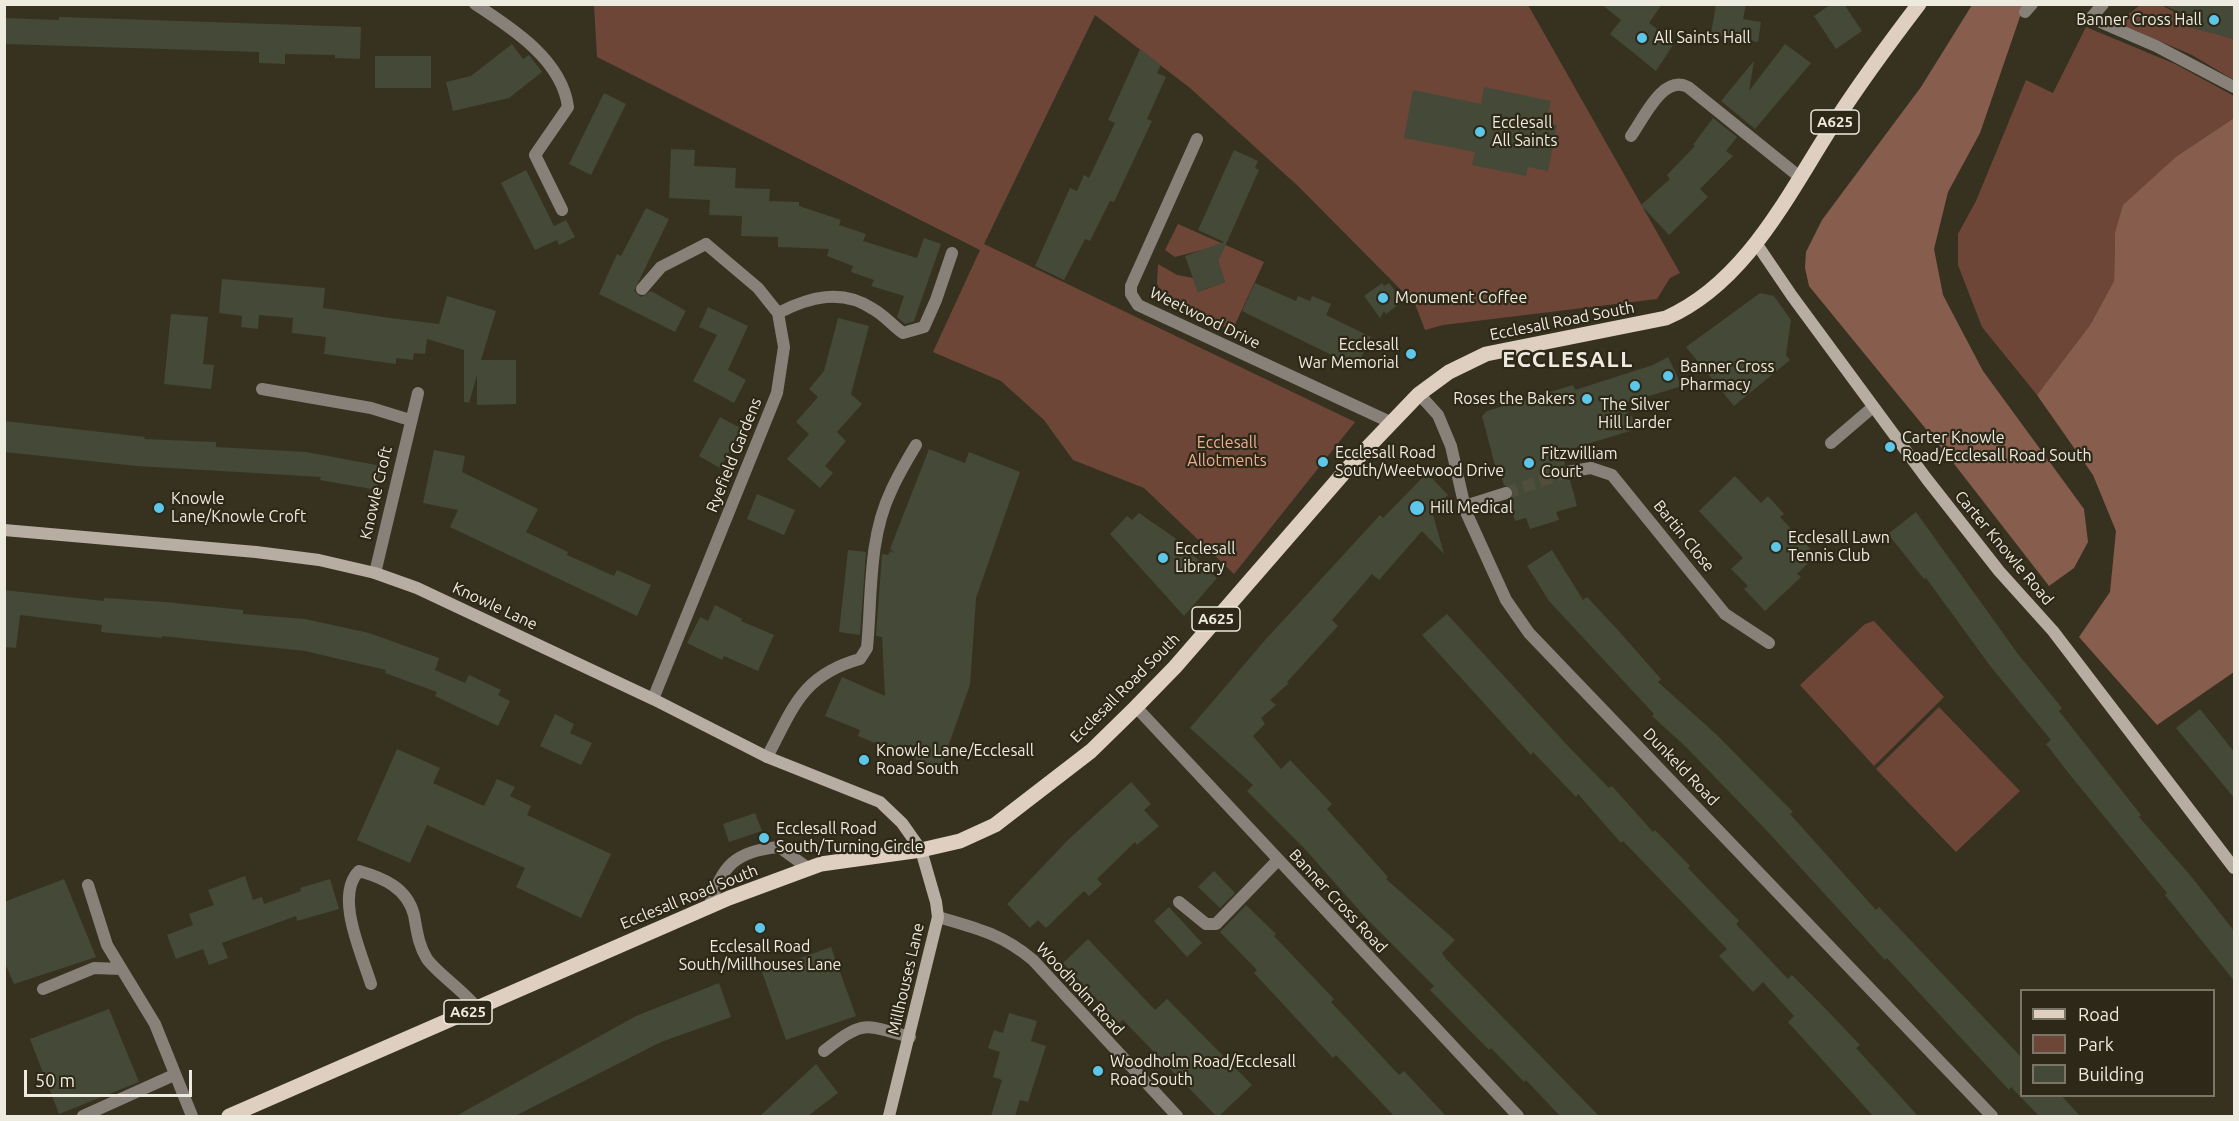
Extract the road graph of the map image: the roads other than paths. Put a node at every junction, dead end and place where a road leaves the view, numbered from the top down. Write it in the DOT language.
graph roads {
  1 [pos="475,4"];
  2 [pos="1919,4"];
  3 [pos="2103,4"];
  4 [pos="2235,87"];
  5 [pos="1631,136"];
  6 [pos="1197,139"];
  7 [pos="1801,178"];
  8 [pos="562,210"];
  9 [pos="1756,243"];
  10 [pos="952,254"];
  11 [pos="642,289"];
  12 [pos="778,313"];
  13 [pos="262,389"];
  14 [pos="417,393"];
  15 [pos="1419,394"];
  16 [pos="1873,407"];
  17 [pos="410,420"];
  18 [pos="1389,422"];
  19 [pos="1831,443"];
  20 [pos="916,446"];
  21 [pos="1567,472"];
  22 [pos="1506,493"];
  23 [pos="1465,506"];
  24 [pos="4,530"];
  25 [pos="375,573"];
  26 [pos="1769,643"];
  27 [pos="653,699"];
  28 [pos="1136,707"];
  29 [pos="767,757"];
  30 [pos="921,850"];
  31 [pos="1277,861"];
  32 [pos="808,868"];
  33 [pos="2235,868"];
  34 [pos="88,885"];
  35 [pos="1179,902"];
  36 [pos="709,908"];
  37 [pos="938,917"];
  38 [pos="121,969"];
  39 [pos="371,984"];
  40 [pos="43,989"];
  41 [pos="477,1008"];
  42 [pos="910,1037"];
  43 [pos="824,1051"];
  44 [pos="174,1075"];
  45 [pos="83,1116"];
  46 [pos="192,1116"];
  47 [pos="229,1116"];
  48 [pos="889,1116"];
  49 [pos="1177,1116"];
  50 [pos="1518,1116"];
  51 [pos="1992,1116"];
  1 -- 8 [label="street"];
  2 -- 7 [label="main road, Ecclesall Road South / A625"];
  3 -- 4 [label="street"];
  5 -- 7 [label="street"];
  6 -- 18 [label="street, Weetwood Drive"];
  7 -- 9 [label="main road, Ecclesall Road South / A625"];
  9 -- 15 [label="main road, Ecclesall Road South / A625"];
  9 -- 16 [label="street, Carter Knowle Road"];
  10 -- 12 [label="street"];
  11 -- 12 [label="street, Ryefield Gardens"];
  12 -- 27 [label="street, Ryefield Gardens"];
  13 -- 17 [label="street"];
  14 -- 17 [label="street, Knowle Croft"];
  15 -- 18 [label="main road, Ecclesall Road South / A625"];
  15 -- 23 [label="street, Dunkeld Road"];
  16 -- 19 [label="street"];
  16 -- 33 [label="street, Carter Knowle Road"];
  17 -- 25 [label="street, Knowle Croft"];
  18 -- 28 [label="main road, Ecclesall Road South / A625"];
  20 -- 29 [label="street"];
  21 -- 26 [label="street, Bartin Close"];
  22 -- 23 [label="street"];
  23 -- 51 [label="street, Dunkeld Road"];
  24 -- 25 [label="street, Knowle Lane"];
  25 -- 27 [label="street, Knowle Lane"];
  27 -- 29 [label="street, Knowle Lane"];
  28 -- 30 [label="main road, Ecclesall Road South / A625"];
  28 -- 31 [label="street, Banner Cross Road"];
  29 -- 30 [label="street, Knowle Lane"];
  30 -- 32 [label="main road, Ecclesall Road South / A625"];
  30 -- 37 [label="street, Millhouses Lane"];
  31 -- 35 [label="street"];
  31 -- 50 [label="street, Banner Cross Road"];
  32 -- 36 [label="main road, Ecclesall Road South / A625"];
  32 -- 36 [label="street"];
  34 -- 38 [label="street"];
  36 -- 41 [label="main road, Ecclesall Road South / A625"];
  37 -- 42 [label="street, Millhouses Lane"];
  37 -- 49 [label="street, Woodholm Road"];
  38 -- 40 [label="street"];
  38 -- 44 [label="street"];
  39 -- 41 [label="street"];
  41 -- 47 [label="main road, Ecclesall Road South / A625"];
  42 -- 43 [label="street"];
  42 -- 48 [label="street, Millhouses Lane"];
  44 -- 45 [label="street"];
  44 -- 46 [label="street"];
}
